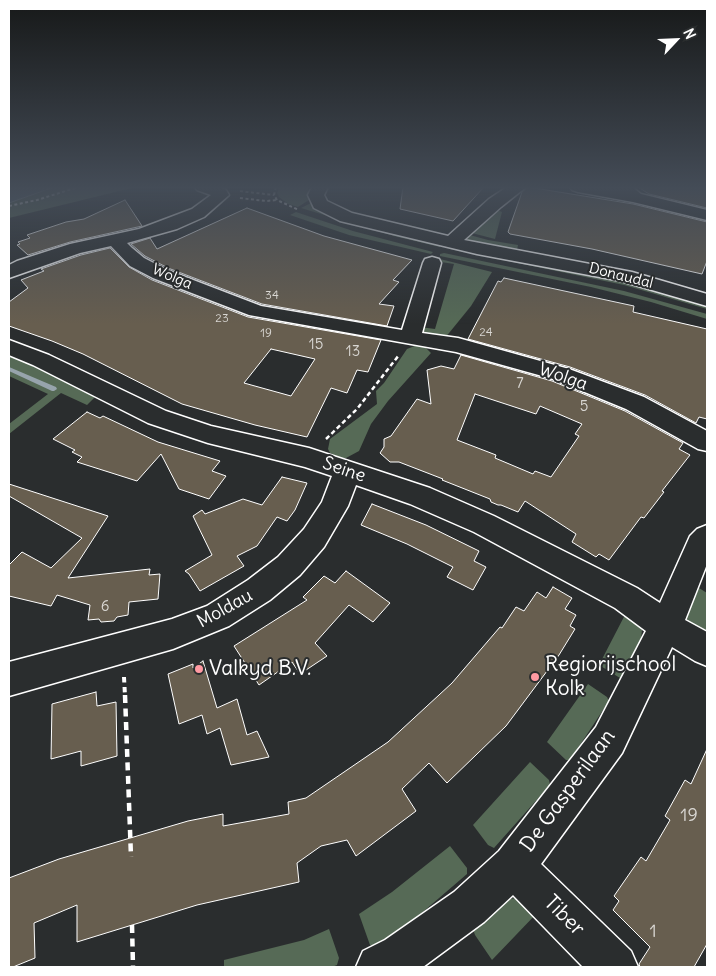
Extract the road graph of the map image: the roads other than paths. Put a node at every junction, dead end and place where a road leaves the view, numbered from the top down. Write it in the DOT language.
graph roads {
  1 [pos="148,233"];
  2 [pos="410,233"];
  3 [pos="462,233"];
  4 [pos="116,241"];
  5 [pos="451,242"];
  6 [pos="432,264"];
  7 [pos="9,272"];
  8 [pos="707,300"];
  9 [pos="410,338"];
  10 [pos="9,347"];
  11 [pos="707,442"];
  12 [pos="348,471"];
  13 [pos="707,537"];
  14 [pos="666,626"];
  15 [pos="707,650"];
  16 [pos="9,660"];
  17 [pos="45,668"];
  18 [pos="9,679"];
  19 [pos="514,866"];
  20 [pos="379,967"];
  21 [pos="615,967"];
  1 -- 4 [label="street"];
  2 -- 5 [label="street, Donaudal"];
  3 -- 5 [label="street"];
  4 -- 7 [label="street"];
  4 -- 9 [label="street, Wolga"];
  5 -- 8 [label="street, Donaudal"];
  6 -- 9 [label="street"];
  9 -- 11 [label="street, Wolga"];
  10 -- 12 [label="street, Seine"];
  12 -- 14 [label="street, Seine"];
  12 -- 17 [label="street, Moldau"];
  13 -- 14 [label="street, De Gasperilaan"];
  14 -- 15 [label="street, Seine"];
  14 -- 19 [label="street, De Gasperilaan"];
  16 -- 17 [label="street, Moldau"];
  17 -- 18 [label="street, Moldau"];
  19 -- 20 [label="street, De Gasperilaan"];
  19 -- 21 [label="street, Tiber"];
}
